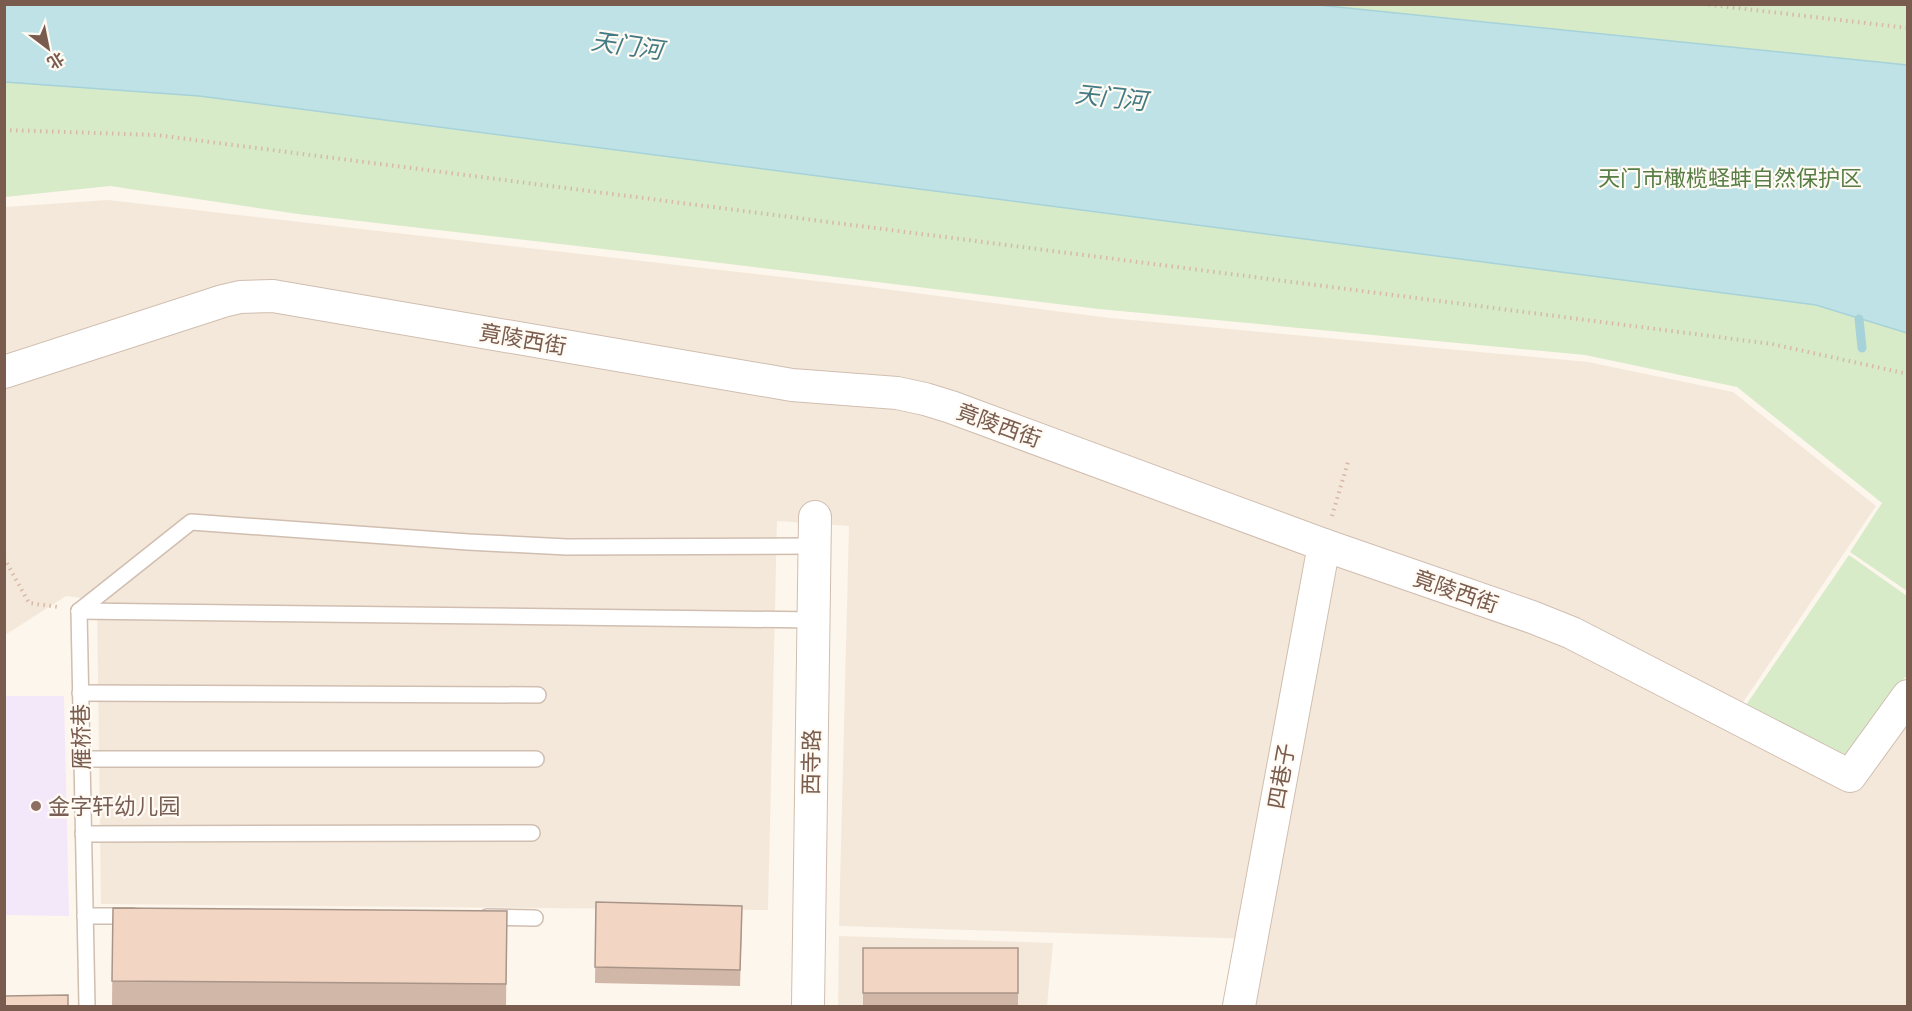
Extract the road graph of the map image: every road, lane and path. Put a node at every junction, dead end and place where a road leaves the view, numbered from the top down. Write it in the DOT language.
graph roads {
  1 [pos="1703,4"];
  2 [pos="1908,28"];
  3 [pos="4,130"];
  4 [pos="4,372"];
  5 [pos="1908,374"];
  6 [pos="1348,462"];
  7 [pos="815,531"];
  8 [pos="1324,545"];
  9 [pos="4,558"];
  10 [pos="79,610"];
  11 [pos="814,620"];
  12 [pos="80,693"];
  13 [pos="538,696"];
  14 [pos="1908,696"];
  15 [pos="82,759"];
  16 [pos="536,759"];
  17 [pos="532,833"];
  18 [pos="83,834"];
  19 [pos="85,915"];
  20 [pos="144,916"];
  21 [pos="477,917"];
  22 [pos="536,918"];
  23 [pos="87,1006"];
  24 [pos="808,1006"];
  25 [pos="1239,1006"];
  1 -- 2 [label="path"];
  3 -- 5 [label="path"];
  4 -- 8 [label="street, 竟陵西街"];
  6 -- 8 [label="path"];
  7 -- 10 [label="lane"];
  7 -- 11 [label="street, 西寺路"];
  8 -- 14 [label="street, 竟陵西街"];
  8 -- 25 [label="street, 四巷子"];
  9 -- 10 [label="path"];
  10 -- 11 [label="lane"];
  10 -- 12 [label="lane, 雁桥巷"];
  11 -- 24 [label="street, 西寺路"];
  12 -- 13 [label="lane"];
  12 -- 15 [label="lane, 雁桥巷"];
  15 -- 16 [label="lane"];
  15 -- 18 [label="lane, 雁桥巷"];
  17 -- 18 [label="lane"];
  18 -- 19 [label="lane, 雁桥巷"];
  19 -- 20 [label="lane"];
  19 -- 23 [label="lane, 雁桥巷"];
  21 -- 22 [label="lane"];
}
